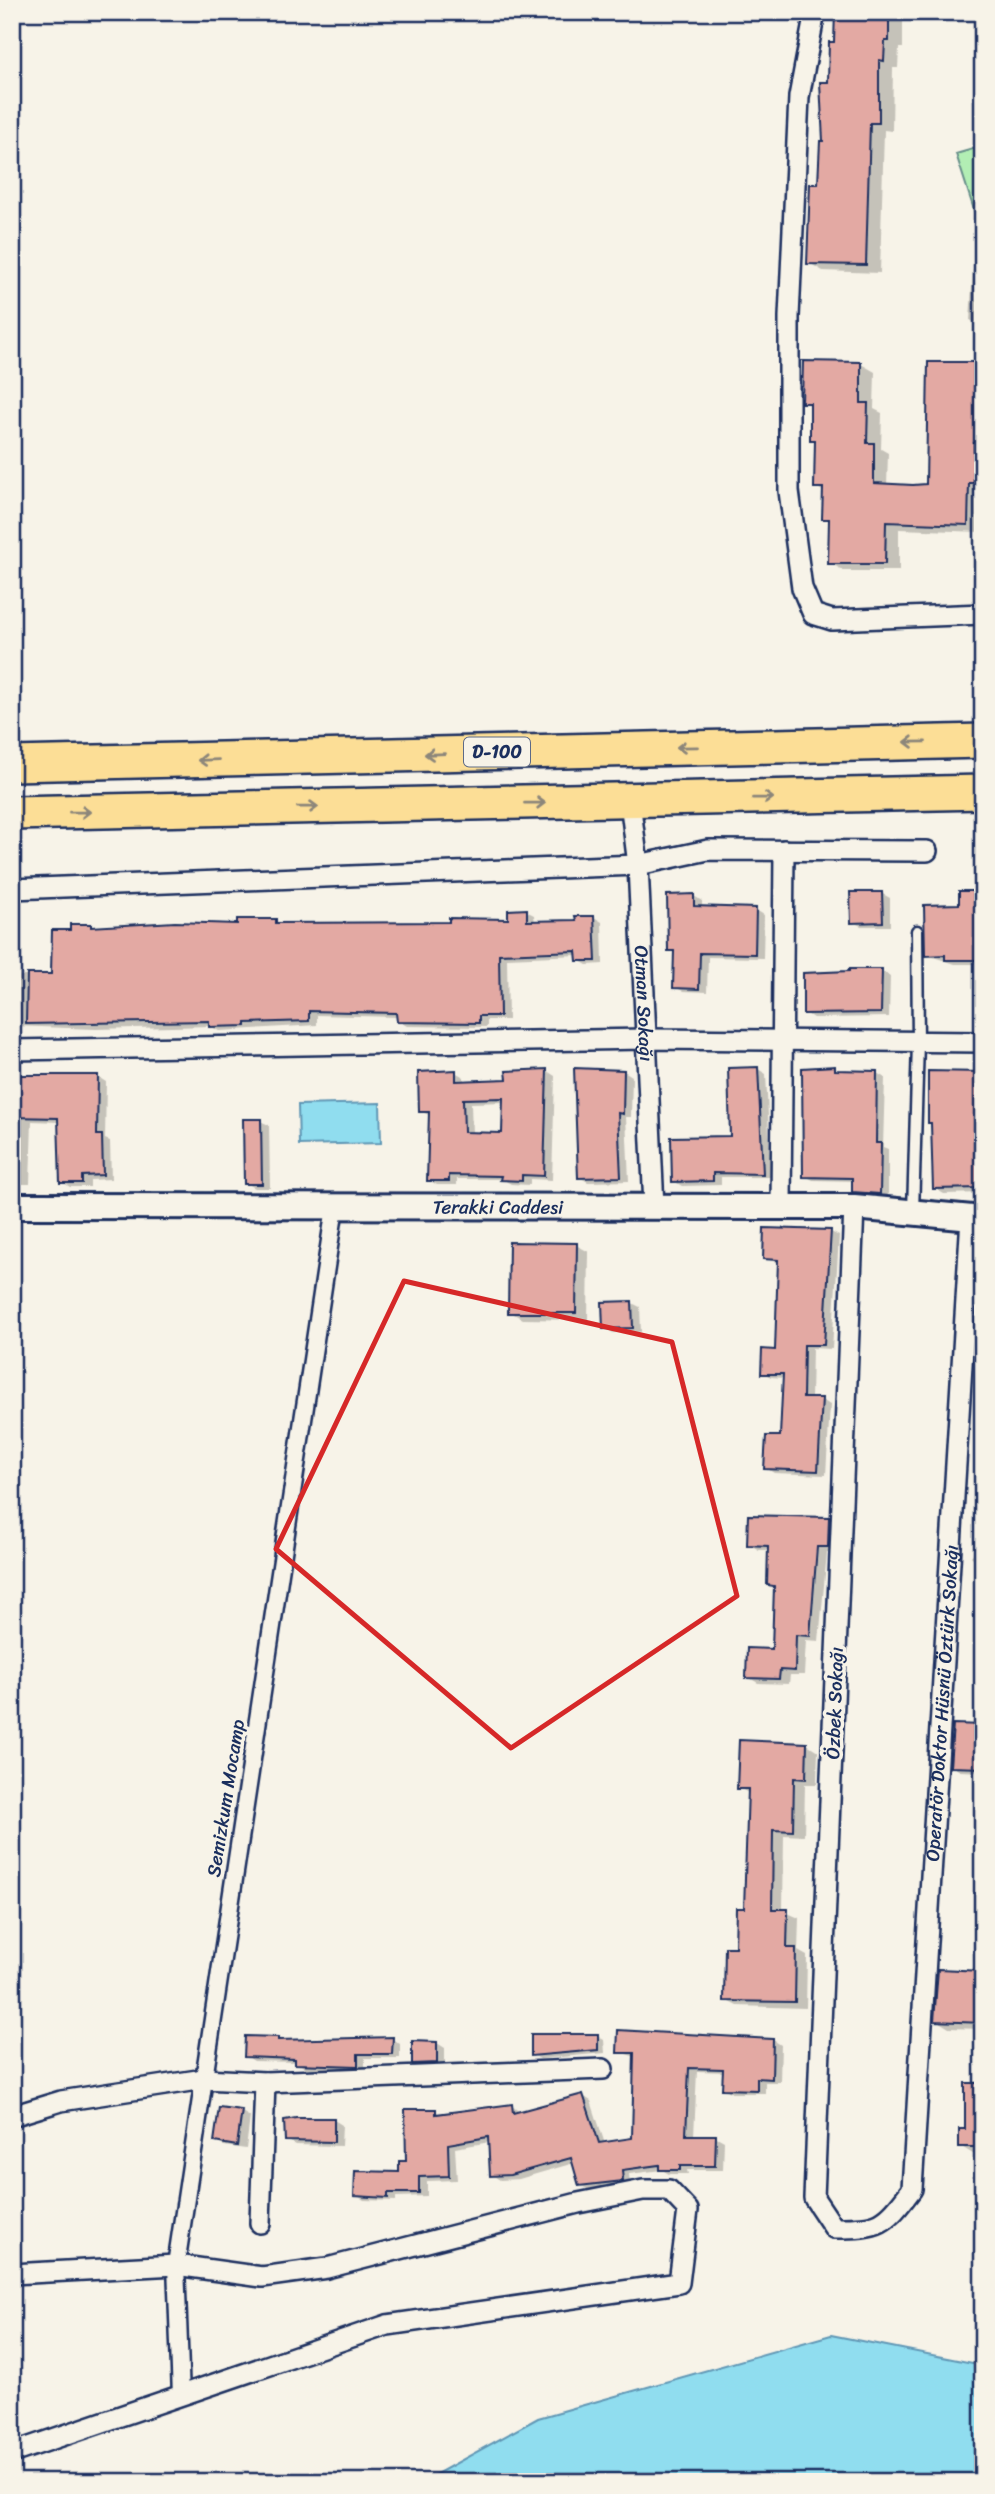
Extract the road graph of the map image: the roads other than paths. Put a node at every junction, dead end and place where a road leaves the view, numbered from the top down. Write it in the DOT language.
graph roads {
  1 [pos="815,12"];
  2 [pos="983,614"];
  3 [pos="983,741"];
  4 [pos="12,764"];
  5 [pos="983,792"];
  6 [pos="630,801"];
  7 [pos="12,813"];
  8 [pos="784,849"];
  9 [pos="927,851"];
  10 [pos="638,865"];
  11 [pos="12,889"];
  12 [pos="917,930"];
  13 [pos="646,1039"];
  14 [pos="783,1040"];
  15 [pos="918,1042"];
  16 [pos="983,1042"];
  17 [pos="12,1050"];
  18 [pos="12,1206"];
  19 [pos="335,1207"];
  20 [pos="654,1207"];
  21 [pos="781,1207"];
  22 [pos="854,1207"];
  23 [pos="913,1212"];
  24 [pos="977,1218"];
  25 [pos="603,2069"];
  26 [pos="204,2079"];
  27 [pos="265,2082"];
  28 [pos="12,2116"];
  29 [pos="912,2189"];
  30 [pos="260,2223"];
  31 [pos="176,2265"];
  32 [pos="12,2274"];
  33 [pos="181,2396"];
  34 [pos="12,2453"];
  1 -- 2 [label="street"];
  3 -- 4 [label="highway, D-100, one-way"];
  6 -- 5 [label="highway, one-way"];
  7 -- 6 [label="highway, one-way"];
  6 -- 10 [label="street, Otman Sokağı"];
  8 -- 9 [label="street"];
  8 -- 10 [label="street"];
  8 -- 14 [label="street"];
  10 -- 11 [label="street"];
  10 -- 13 [label="street, Otman Sokağı"];
  12 -- 15 [label="lane"];
  13 -- 14 [label="street"];
  13 -- 17 [label="street"];
  13 -- 20 [label="street, Otman Sokağı"];
  14 -- 15 [label="street"];
  14 -- 21 [label="street"];
  15 -- 16 [label="street"];
  15 -- 23 [label="lane"];
  18 -- 19 [label="street, Terakki Caddesi"];
  19 -- 20 [label="street, Terakki Caddesi"];
  19 -- 26 [label="street, Semizkum Mocamp"];
  20 -- 21 [label="street, Terakki Caddesi"];
  21 -- 22 [label="street, Terakki Caddesi"];
  22 -- 23 [label="street, Terakki Caddesi"];
  22 -- 29 [label="street, Özbek Sokağı"];
  23 -- 24 [label="street, Terakki Caddesi"];
  24 -- 29 [label="street, Operatör Doktor Hüsnü Öztürk Sokağı"];
  25 -- 27 [label="street"];
  26 -- 27 [label="street"];
  26 -- 28 [label="street"];
  26 -- 31 [label="street, Semizkum Mocamp"];
  27 -- 30 [label="street"];
  31 -- 32 [label="street"];
  31 -- 33 [label="street, Semizkum Mocamp"];
  31 -- 33 [label="street"];
  33 -- 34 [label="street"];
}
